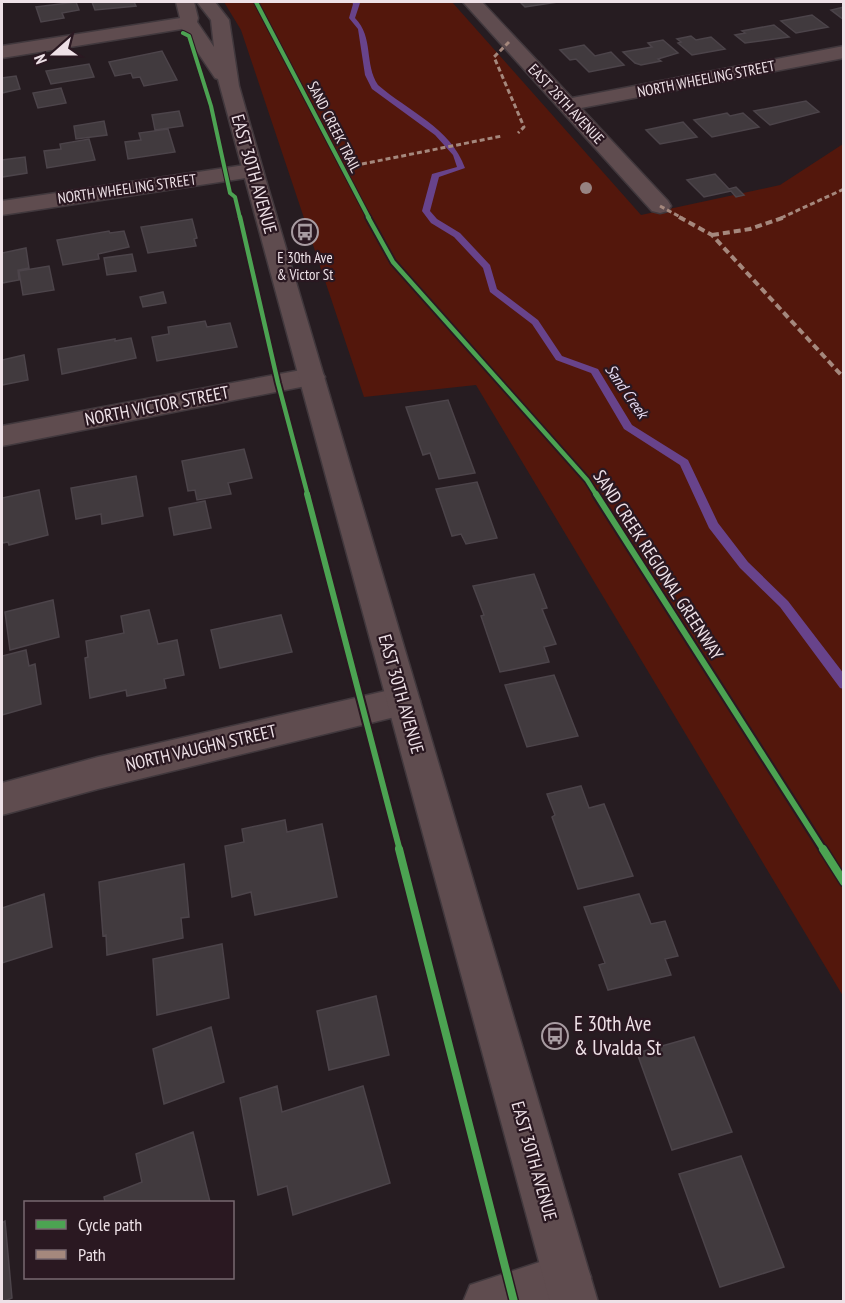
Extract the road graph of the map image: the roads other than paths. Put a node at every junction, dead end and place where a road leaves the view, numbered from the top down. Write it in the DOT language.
graph roads {
  1 [pos="472,2"];
  2 [pos="214,13"];
  3 [pos="188,17"];
  4 [pos="2,52"];
  5 [pos="843,52"];
  6 [pos="229,86"];
  7 [pos="567,105"];
  8 [pos="252,171"];
  9 [pos="660,206"];
  10 [pos="2,208"];
  11 [pos="312,377"];
  12 [pos="2,436"];
  13 [pos="402,701"];
  14 [pos="2,800"];
  15 [pos="570,1289"];
  16 [pos="487,1302"];
  1 -- 7 [label="street, EAST 28TH AVENUE"];
  2 -- 3 [label="street"];
  2 -- 6 [label="street, EAST 30TH AVENUE"];
  3 -- 4 [label="street"];
  3 -- 6 [label="street, EAST 30TH AVENUE"];
  5 -- 7 [label="street, NORTH WHEELING STREET"];
  6 -- 8 [label="street, EAST 30TH AVENUE"];
  7 -- 9 [label="street, EAST 28TH AVENUE"];
  8 -- 10 [label="street, NORTH WHEELING STREET"];
  8 -- 11 [label="street, EAST 30TH AVENUE"];
  11 -- 12 [label="street, NORTH VICTOR STREET"];
  11 -- 13 [label="street, EAST 30TH AVENUE"];
  13 -- 14 [label="street, NORTH VAUGHN STREET"];
  13 -- 15 [label="street, EAST 30TH AVENUE"];
  15 -- 16 [label="street"];
}
